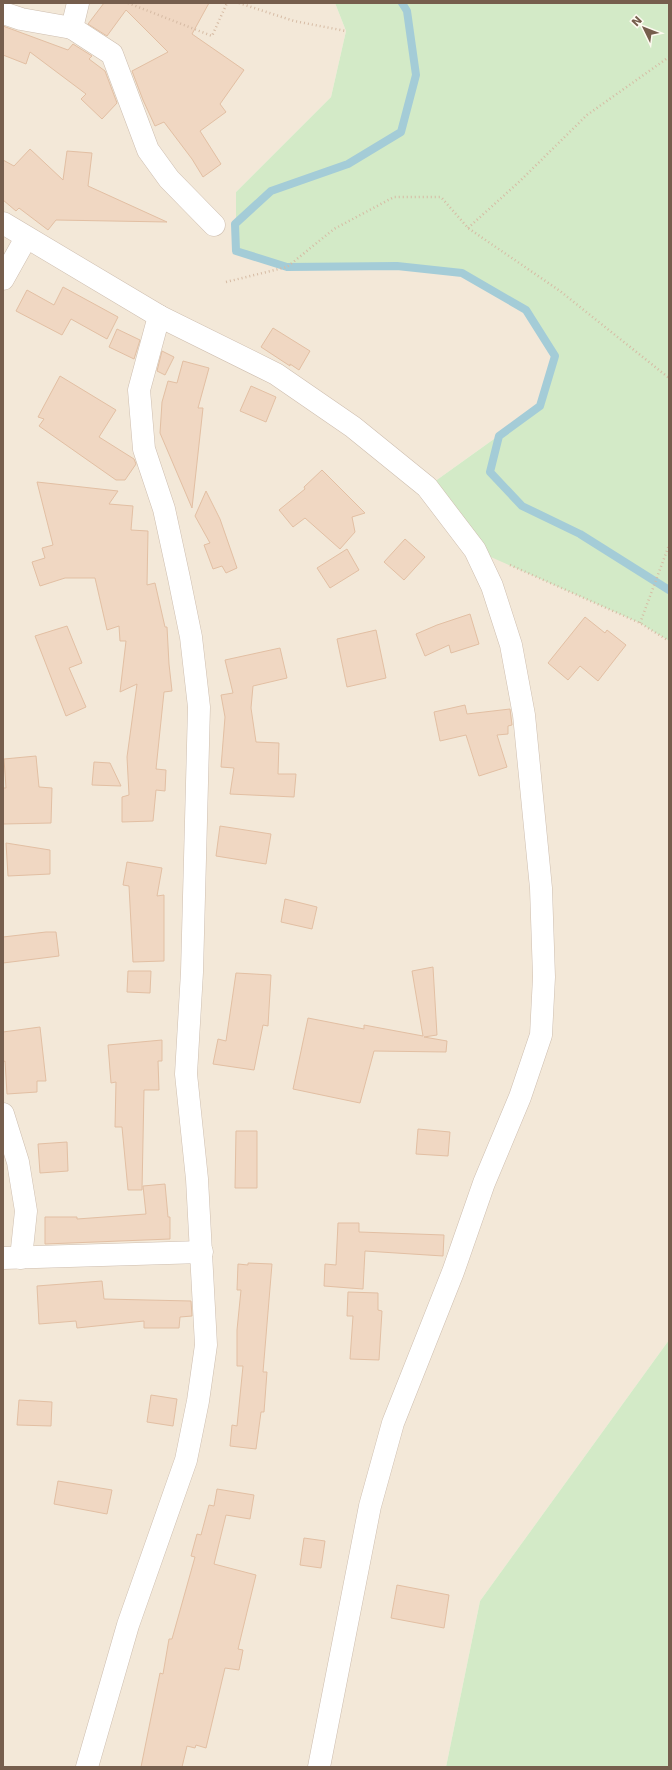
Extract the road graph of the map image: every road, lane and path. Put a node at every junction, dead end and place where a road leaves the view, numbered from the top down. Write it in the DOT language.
graph roads {
  1 [pos="78,3"];
  2 [pos="128,3"];
  3 [pos="227,3"];
  4 [pos="239,3"];
  5 [pos="3,13"];
  6 [pos="72,28"];
  7 [pos="346,31"];
  8 [pos="669,57"];
  9 [pos="3,223"];
  10 [pos="214,225"];
  11 [pos="468,228"];
  12 [pos="26,238"];
  13 [pos="3,279"];
  14 [pos="226,282"];
  15 [pos="159,316"];
  16 [pos="669,378"];
  17 [pos="669,545"];
  18 [pos="475,550"];
  19 [pos="640,623"];
  20 [pos="669,641"];
  21 [pos="3,1114"];
  22 [pos="202,1252"];
  23 [pos="12,1258"];
  24 [pos="87,1767"];
  25 [pos="319,1767"];
  1 -- 6 [label="street"];
  2 -- 3 [label="path"];
  4 -- 7 [label="path"];
  5 -- 6 [label="street"];
  6 -- 10 [label="street"];
  8 -- 11 [label="path"];
  9 -- 12 [label="street"];
  11 -- 14 [label="path"];
  11 -- 16 [label="path"];
  12 -- 13 [label="street"];
  12 -- 15 [label="street"];
  15 -- 18 [label="street"];
  15 -- 22 [label="street"];
  17 -- 19 [label="path"];
  18 -- 19 [label="path"];
  18 -- 25 [label="street"];
  19 -- 20 [label="path"];
  21 -- 23 [label="street"];
  22 -- 23 [label="street"];
  22 -- 24 [label="street"];
}
